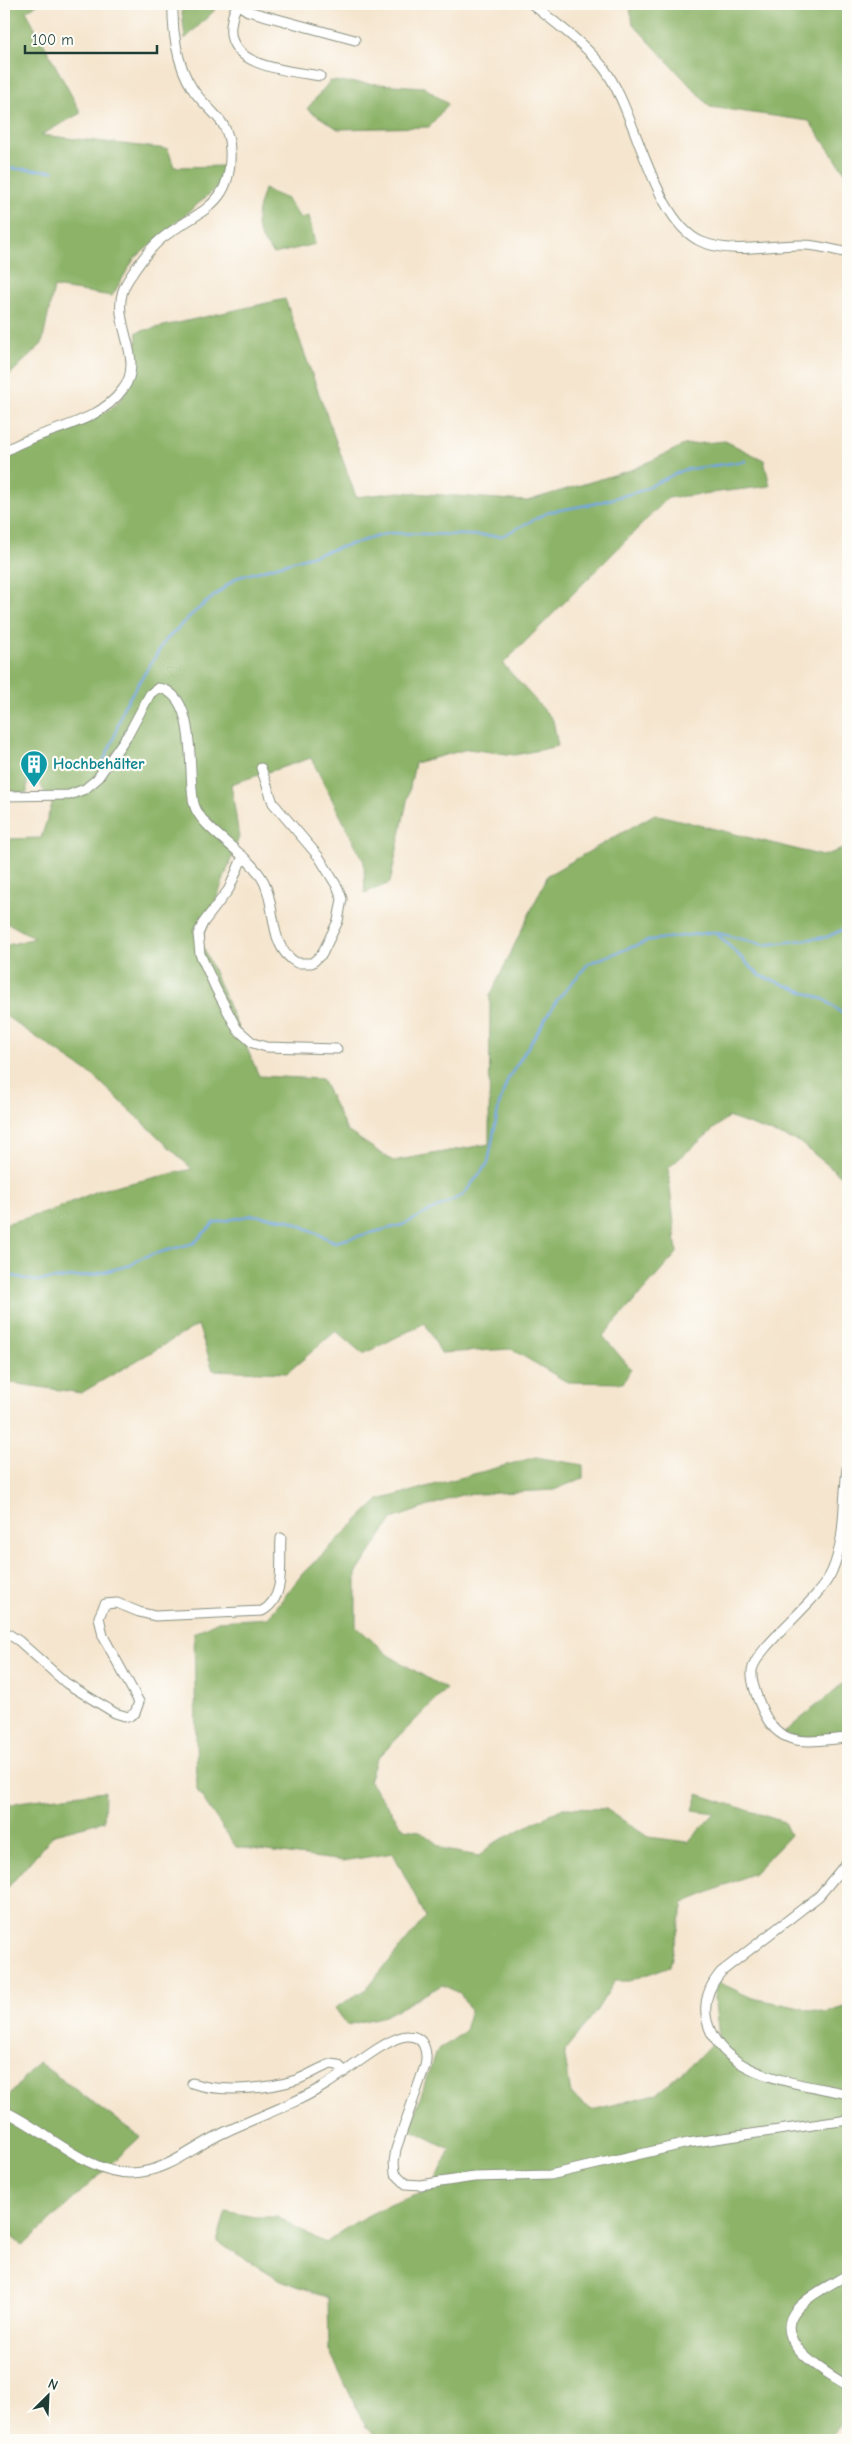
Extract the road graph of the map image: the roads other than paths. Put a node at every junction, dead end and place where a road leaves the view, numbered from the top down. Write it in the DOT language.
graph roads {
  1 [pos="173,4"];
  2 [pos="238,4"];
  3 [pos="532,4"];
  4 [pos="355,40"];
  5 [pos="320,76"];
  6 [pos="848,253"];
  7 [pos="4,452"];
  8 [pos="261,768"];
  9 [pos="4,796"];
  10 [pos="243,856"];
  11 [pos="337,1049"];
  12 [pos="848,1462"];
  13 [pos="281,1538"];
  14 [pos="4,1632"];
  15 [pos="848,1738"];
  16 [pos="848,1861"];
  17 [pos="345,2072"];
  18 [pos="192,2083"];
  19 [pos="848,2094"];
  20 [pos="4,2111"];
  21 [pos="848,2120"];
  22 [pos="848,2274"];
  23 [pos="848,2386"];
  1 -- 7 [label="street"];
  2 -- 4 [label="street"];
  2 -- 5 [label="street"];
  3 -- 6 [label="street"];
  8 -- 10 [label="street"];
  9 -- 10 [label="street"];
  10 -- 11 [label="street"];
  12 -- 15 [label="street"];
  13 -- 14 [label="street"];
  16 -- 19 [label="street"];
  17 -- 18 [label="street"];
  17 -- 20 [label="street"];
  17 -- 21 [label="street"];
  22 -- 23 [label="street"];
}
